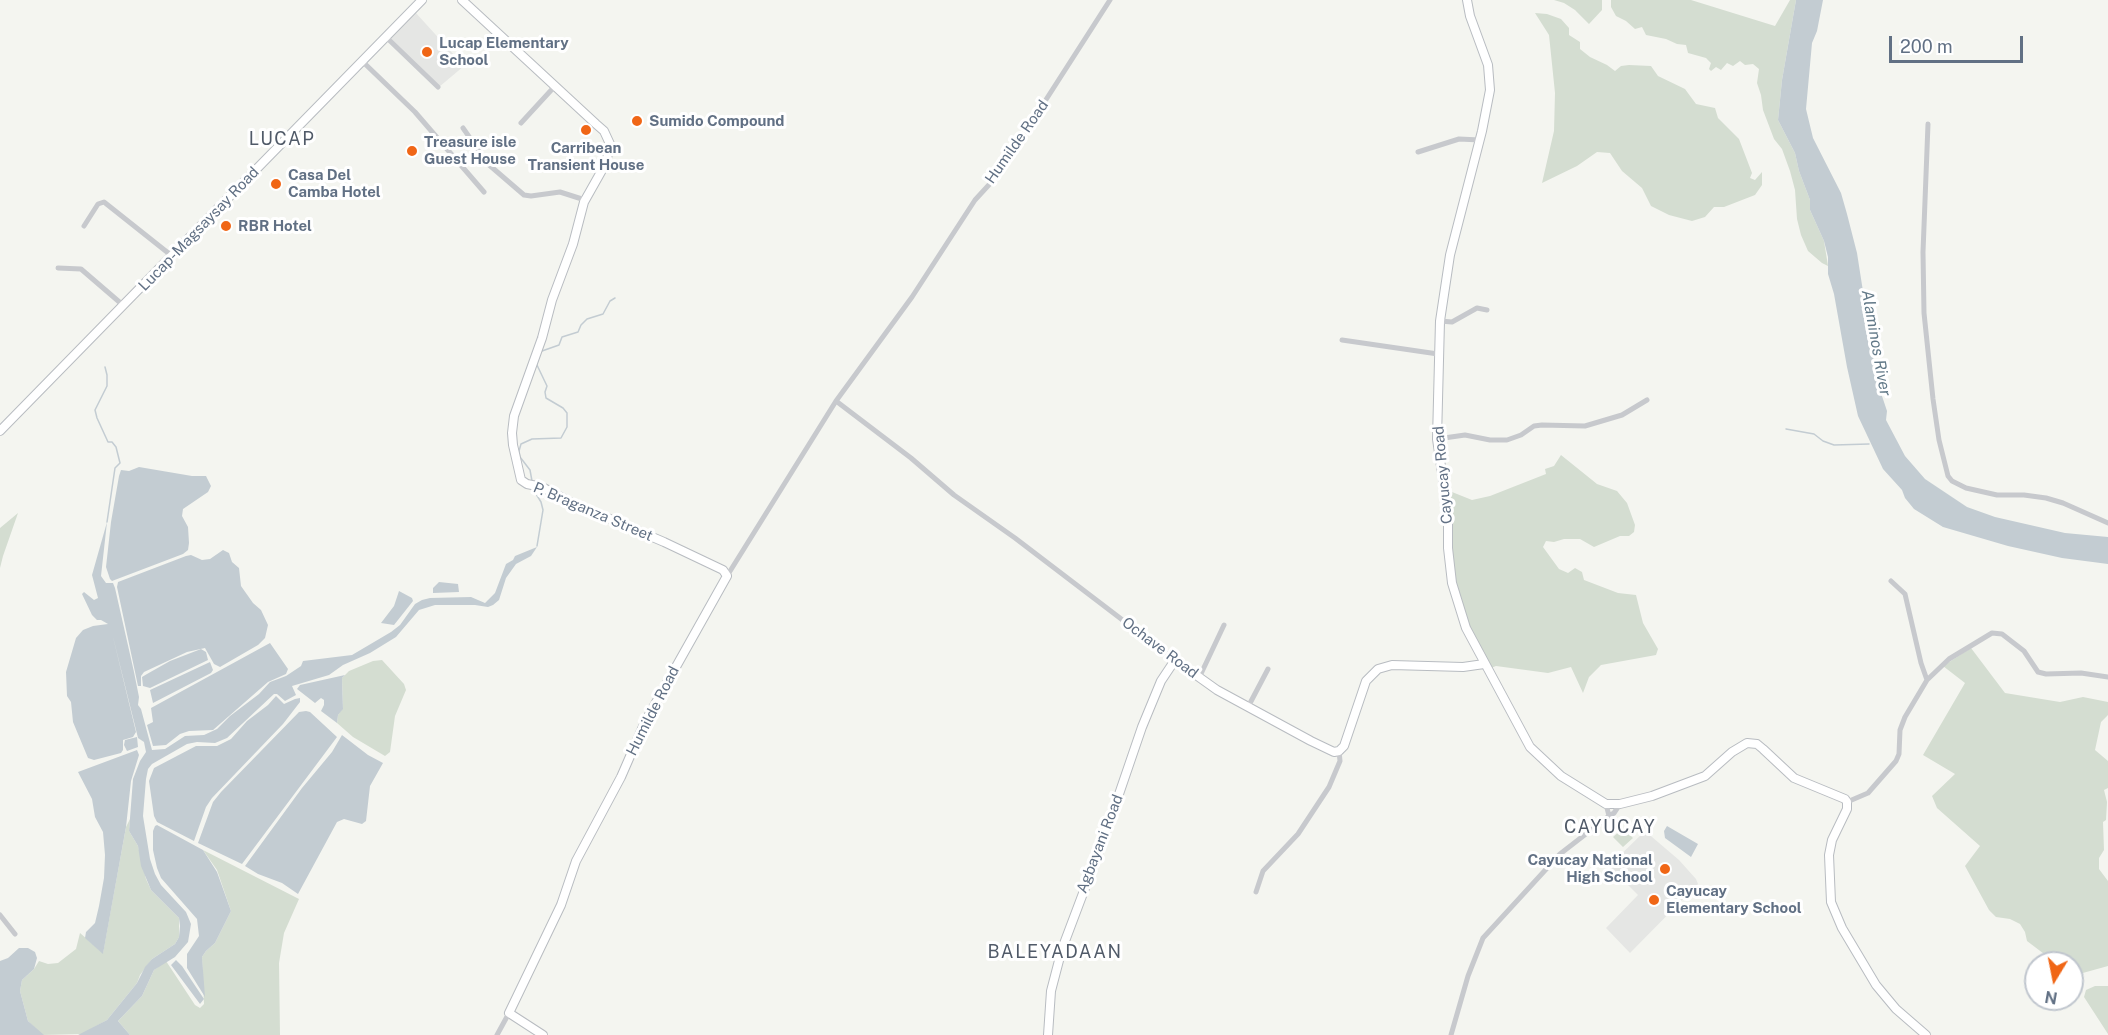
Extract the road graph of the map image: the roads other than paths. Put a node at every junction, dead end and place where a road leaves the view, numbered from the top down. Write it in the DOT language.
graph roads {
  1 [pos="422,0"];
  2 [pos="462,0"];
  3 [pos="1110,0"];
  4 [pos="1467,0"];
  5 [pos="386,37"];
  6 [pos="363,61"];
  7 [pos="555,86"];
  8 [pos="438,87"];
  9 [pos="521,123"];
  10 [pos="1928,124"];
  11 [pos="463,128"];
  12 [pos="1480,140"];
  13 [pos="1418,152"];
  14 [pos="484,192"];
  15 [pos="585,200"];
  16 [pos="84,226"];
  17 [pos="172,256"];
  18 [pos="58,268"];
  19 [pos="124,306"];
  20 [pos="1487,310"];
  21 [pos="1440,321"];
  22 [pos="1342,340"];
  23 [pos="1438,354"];
  24 [pos="1647,400"];
  25 [pos="836,401"];
  26 [pos="0,431"];
  27 [pos="1437,439"];
  28 [pos="2108,523"];
  29 [pos="727,576"];
  30 [pos="1891,581"];
  31 [pos="1224,625"];
  32 [pos="1175,660"];
  33 [pos="1484,664"];
  34 [pos="1268,669"];
  35 [pos="2108,677"];
  36 [pos="1199,678"];
  37 [pos="1927,680"];
  38 [pos="1248,707"];
  39 [pos="1339,751"];
  40 [pos="1847,802"];
  41 [pos="1606,804"];
  42 [pos="1620,804"];
  43 [pos="1609,816"];
  44 [pos="1256,892"];
  45 [pos="0,915"];
  46 [pos="15,934"];
  47 [pos="509,1013"];
  48 [pos="497,1035"];
  49 [pos="543,1035"];
  50 [pos="1048,1035"];
  51 [pos="1451,1035"];
  52 [pos="1926,1035"];
  1 -- 5 [label="street, Lucap-Magsaysay Road"];
  2 -- 7 [label="street"];
  3 -- 25 [label="street, Humilde Road"];
  4 -- 12 [label="street, Cayucay Road"];
  5 -- 6 [label="street, Lucap-Magsaysay Road"];
  5 -- 8 [label="street"];
  6 -- 14 [label="street"];
  6 -- 17 [label="street, Lucap-Magsaysay Road"];
  7 -- 9 [label="street"];
  7 -- 15 [label="street"];
  10 -- 28 [label="street"];
  11 -- 15 [label="street"];
  12 -- 13 [label="street"];
  12 -- 21 [label="street, Cayucay Road"];
  15 -- 29 [label="street, P. Braganza Street"];
  16 -- 17 [label="street"];
  17 -- 19 [label="street, Lucap-Magsaysay Road"];
  18 -- 19 [label="street"];
  19 -- 26 [label="street, Lucap-Magsaysay Road"];
  20 -- 21 [label="street"];
  21 -- 23 [label="street, Cayucay Road"];
  22 -- 23 [label="street"];
  23 -- 27 [label="street, Cayucay Road"];
  24 -- 27 [label="street"];
  25 -- 29 [label="street, Humilde Road"];
  25 -- 32 [label="street, Ochave Road"];
  27 -- 33 [label="street, Cayucay Road"];
  29 -- 47 [label="street, Humilde Road"];
  30 -- 37 [label="street"];
  31 -- 36 [label="street"];
  32 -- 36 [label="street, Ochave Road"];
  32 -- 50 [label="street, Agbayani Road"];
  33 -- 39 [label="street"];
  33 -- 41 [label="street, Cayucay Road"];
  34 -- 38 [label="street"];
  35 -- 37 [label="street"];
  36 -- 38 [label="street, Ochave Road"];
  37 -- 40 [label="street"];
  38 -- 39 [label="street, Ochave Road"];
  39 -- 44 [label="street"];
  40 -- 42 [label="street"];
  40 -- 52 [label="street"];
  41 -- 42 [label="street"];
  41 -- 43 [label="street"];
  42 -- 43 [label="street"];
  43 -- 51 [label="street"];
  45 -- 46 [label="street"];
  47 -- 48 [label="street, Humilde Road"];
  47 -- 49 [label="street"];
}
